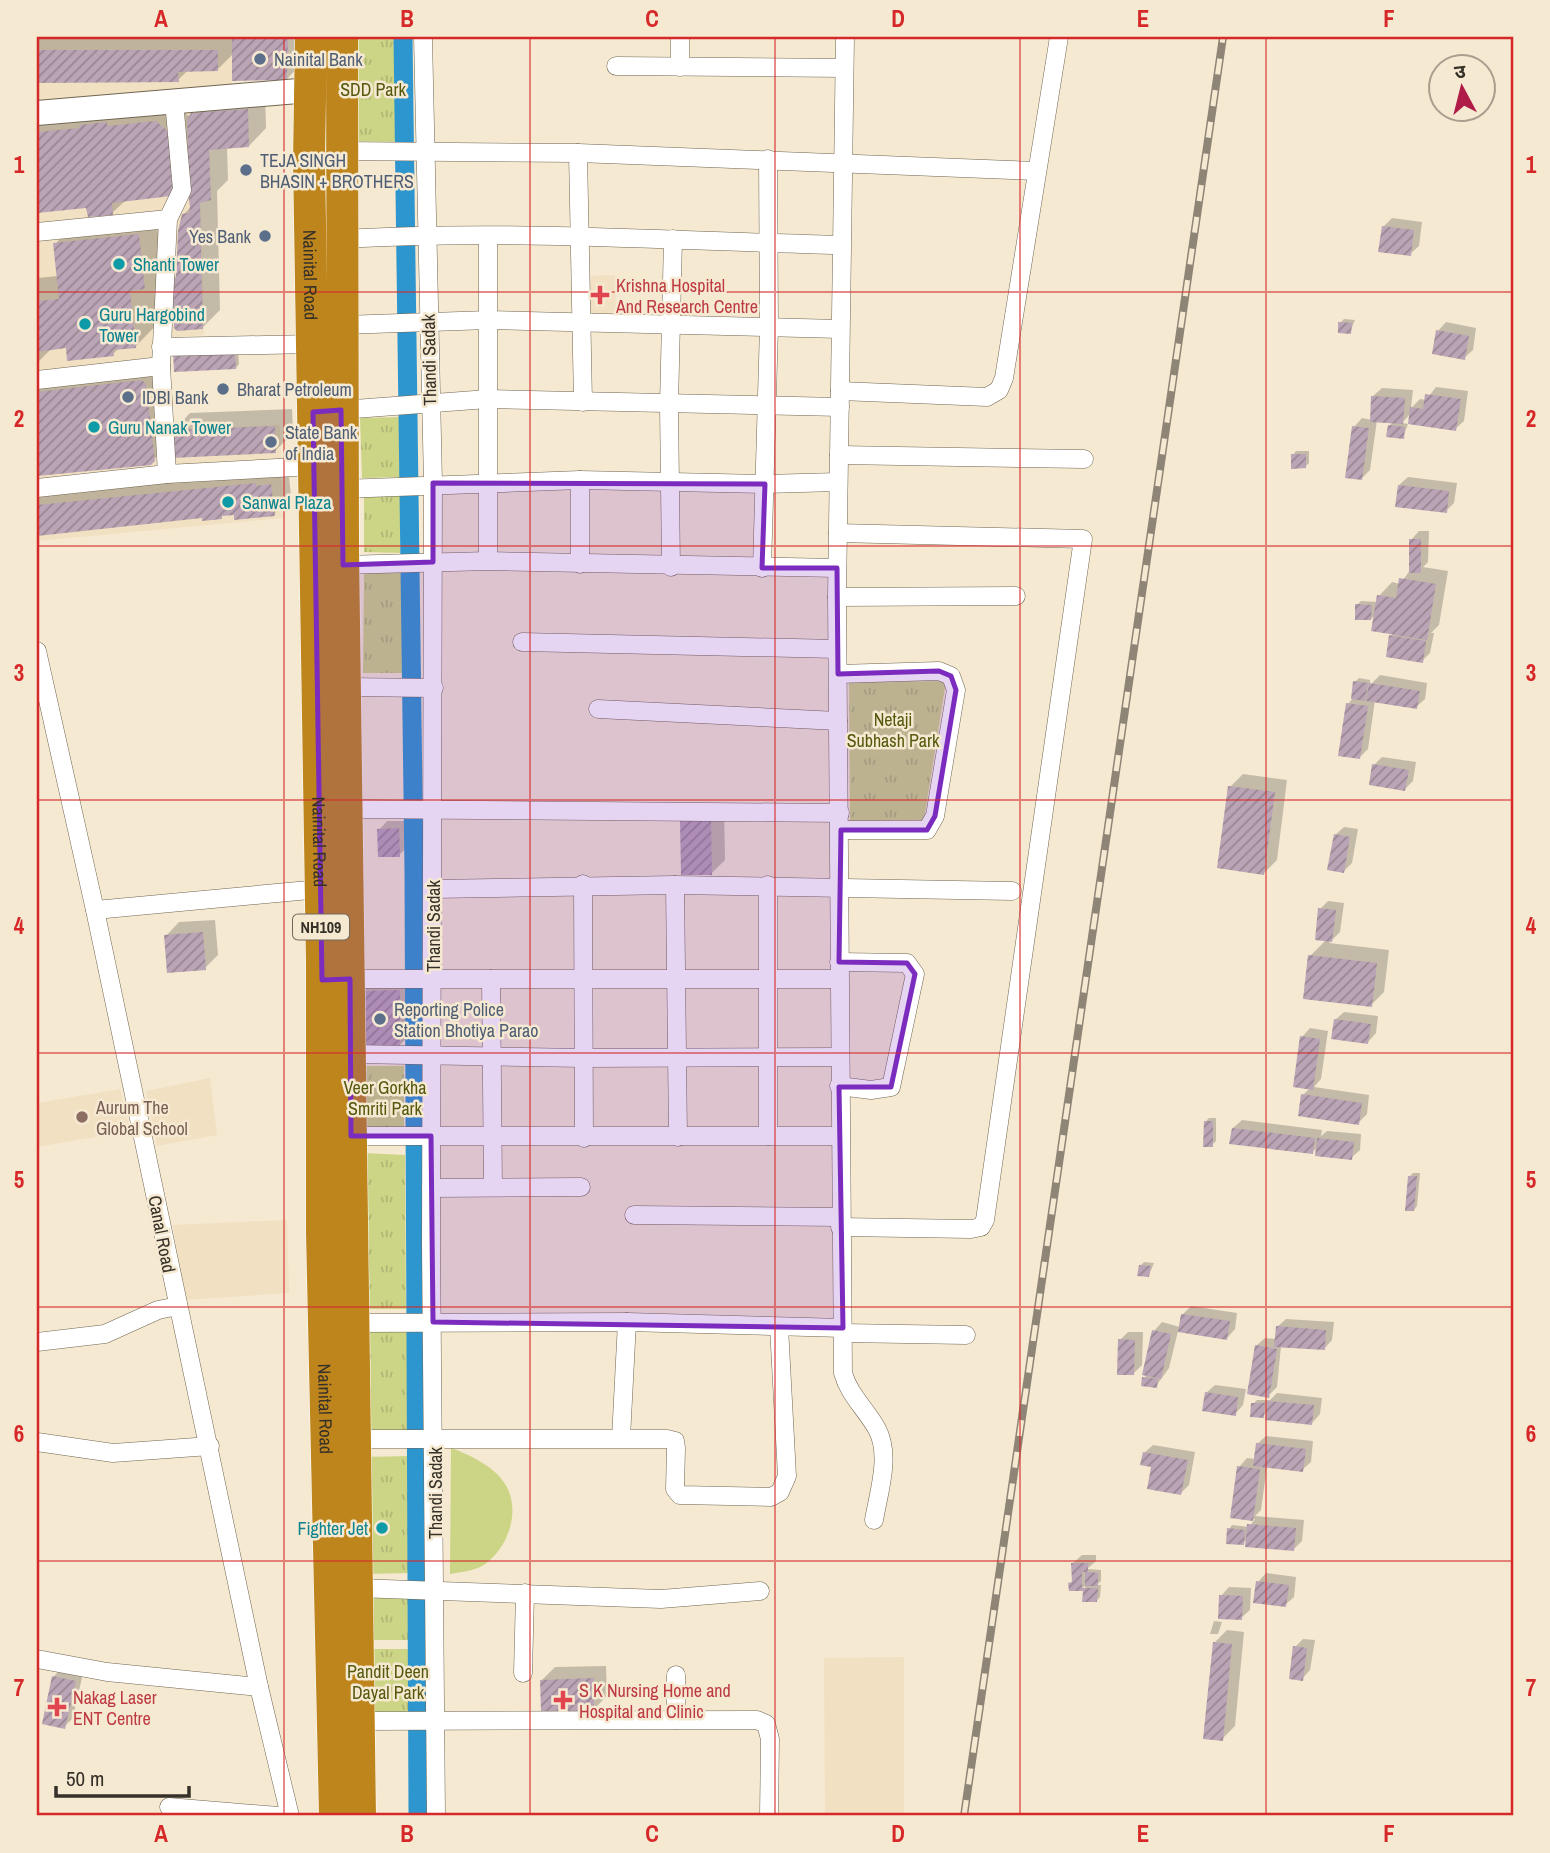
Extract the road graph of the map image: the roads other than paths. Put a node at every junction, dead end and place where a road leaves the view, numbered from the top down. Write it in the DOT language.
graph roads {
  1 [pos="311,37"];
  2 [pos="342,37"];
  3 [pos="423,37"];
  4 [pos="680,37"];
  5 [pos="845,37"];
  6 [pos="1059,37"];
  7 [pos="615,66"];
  8 [pos="680,67"];
  9 [pos="844,68"];
  10 [pos="310,90"];
  11 [pos="174,102"];
  12 [pos="37,113"];
  13 [pos="341,151"];
  14 [pos="411,152"];
  15 [pos="578,153"];
  16 [pos="768,159"];
  17 [pos="841,162"];
  18 [pos="1037,171"];
  19 [pos="168,219"];
  20 [pos="37,232"];
  21 [pos="413,236"];
  22 [pos="580,236"];
  23 [pos="488,237"];
  24 [pos="673,239"];
  25 [pos="326,240"];
  26 [pos="768,243"];
  27 [pos="841,245"];
  28 [pos="489,320"];
  29 [pos="414,321"];
  30 [pos="581,322"];
  31 [pos="672,323"];
  32 [pos="343,325"];
  33 [pos="769,327"];
  34 [pos="840,329"];
  35 [pos="161,344"];
  36 [pos="298,344"];
  37 [pos="160,366"];
  38 [pos="37,380"];
  39 [pos="488,399"];
  40 [pos="840,399"];
  41 [pos="583,402"];
  42 [pos="768,404"];
  43 [pos="414,405"];
  44 [pos="669,405"];
  45 [pos="327,411"];
  46 [pos="839,455"];
  47 [pos="1084,459"];
  48 [pos="314,466"];
  49 [pos="167,474"];
  50 [pos="580,480"];
  51 [pos="838,482"];
  52 [pos="488,483"];
  53 [pos="669,483"];
  54 [pos="765,484"];
  55 [pos="416,485"];
  56 [pos="37,488"];
  57 [pos="343,489"];
  58 [pos="838,533"];
  59 [pos="488,561"];
  60 [pos="417,562"];
  61 [pos="580,564"];
  62 [pos="343,565"];
  63 [pos="671,567"];
  64 [pos="762,568"];
  65 [pos="837,568"];
  66 [pos="1016,596"];
  67 [pos="837,597"];
  68 [pos="522,642"];
  69 [pos="837,649"];
  70 [pos="37,650"];
  71 [pos="838,674"];
  72 [pos="40,677"];
  73 [pos="345,687"];
  74 [pos="419,688"];
  75 [pos="598,709"];
  76 [pos="838,721"];
  77 [pos="347,809"];
  78 [pos="421,809"];
  79 [pos="840,821"];
  80 [pos="583,884"];
  81 [pos="675,884"];
  82 [pos="768,885"];
  83 [pos="840,886"];
  84 [pos="320,889"];
  85 [pos="433,889"];
  86 [pos="1012,891"];
  87 [pos="95,910"];
  88 [pos="839,971"];
  89 [pos="583,978"];
  90 [pos="675,978"];
  91 [pos="491,979"];
  92 [pos="768,979"];
  93 [pos="336,980"];
  94 [pos="421,980"];
  95 [pos="352,1054"];
  96 [pos="421,1056"];
  97 [pos="493,1057"];
  98 [pos="838,1057"];
  99 [pos="584,1058"];
  100 [pos="677,1058"];
  101 [pos="768,1058"];
  102 [pos="839,1086"];
  103 [pos="351,1136"];
  104 [pos="419,1136"];
  105 [pos="768,1136"];
  106 [pos="838,1136"];
  107 [pos="495,1137"];
  108 [pos="678,1137"];
  109 [pos="584,1138"];
  110 [pos="581,1186"];
  111 [pos="493,1187"];
  112 [pos="431,1188"];
  113 [pos="634,1215"];
  114 [pos="840,1222"];
  115 [pos="178,1307"];
  116 [pos="422,1322"];
  117 [pos="627,1322"];
  118 [pos="352,1323"];
  119 [pos="779,1327"];
  120 [pos="843,1331"];
  121 [pos="966,1335"];
  122 [pos="37,1342"];
  123 [pos="423,1438"];
  124 [pos="621,1438"];
  125 [pos="354,1439"];
  126 [pos="37,1443"];
  127 [pos="210,1446"];
  128 [pos="874,1520"];
  129 [pos="343,1588"];
  130 [pos="422,1590"];
  131 [pos="760,1591"];
  132 [pos="525,1593"];
  133 [pos="37,1659"];
  134 [pos="523,1673"];
  135 [pos="676,1675"];
  136 [pos="259,1687"];
  137 [pos="676,1720"];
  138 [pos="358,1721"];
  139 [pos="423,1722"];
  140 [pos="169,1807"];
  141 [pos="278,1816"];
  142 [pos="289,1816"];
  143 [pos="335,1816"];
  144 [pos="360,1816"];
  145 [pos="436,1816"];
  146 [pos="769,1816"];
  1 -- 10 [label="highway, Nainital Road / NH109"];
  2 -- 13 [label="highway, Nainital Road / NH109"];
  3 -- 14 [label="street, Thandi Sadak"];
  4 -- 8 [label="street"];
  5 -- 9 [label="street"];
  6 -- 18 [label="street"];
  7 -- 8 [label="street"];
  8 -- 9 [label="street"];
  9 -- 17 [label="street"];
  10 -- 11 [label="street"];
  10 -- 25 [label="highway, Nainital Road / NH109"];
  11 -- 12 [label="street"];
  11 -- 19 [label="street"];
  13 -- 14 [label="street"];
  13 -- 25 [label="highway, Nainital Road / NH109"];
  14 -- 15 [label="street"];
  14 -- 21 [label="street, Thandi Sadak"];
  15 -- 16 [label="street"];
  15 -- 22 [label="street"];
  16 -- 17 [label="street"];
  16 -- 26 [label="street"];
  17 -- 18 [label="street"];
  17 -- 27 [label="street"];
  18 -- 40 [label="street"];
  19 -- 20 [label="street"];
  19 -- 35 [label="street"];
  21 -- 23 [label="street"];
  21 -- 25 [label="street"];
  21 -- 29 [label="street, Thandi Sadak"];
  22 -- 23 [label="street"];
  22 -- 24 [label="street"];
  22 -- 30 [label="street"];
  23 -- 28 [label="street"];
  24 -- 26 [label="street"];
  24 -- 31 [label="street"];
  25 -- 32 [label="highway, Nainital Road / NH109"];
  25 -- 36 [label="highway, Nainital Road / NH109"];
  26 -- 27 [label="street"];
  26 -- 33 [label="street"];
  27 -- 34 [label="street"];
  28 -- 29 [label="street"];
  28 -- 30 [label="street"];
  28 -- 39 [label="street"];
  29 -- 32 [label="street"];
  29 -- 43 [label="street, Thandi Sadak"];
  30 -- 31 [label="street"];
  30 -- 41 [label="street"];
  31 -- 33 [label="street"];
  31 -- 44 [label="street"];
  32 -- 45 [label="highway, Nainital Road / NH109"];
  33 -- 34 [label="street"];
  33 -- 42 [label="street"];
  34 -- 40 [label="street"];
  35 -- 36 [label="street"];
  35 -- 37 [label="street"];
  36 -- 45 [label="highway, Nainital Road / NH109"];
  37 -- 38 [label="street"];
  37 -- 49 [label="street"];
  39 -- 41 [label="street"];
  39 -- 43 [label="street"];
  39 -- 52 [label="street"];
  40 -- 42 [label="street"];
  40 -- 46 [label="street"];
  41 -- 44 [label="street"];
  42 -- 44 [label="street"];
  42 -- 54 [label="street"];
  43 -- 45 [label="street"];
  43 -- 55 [label="street, Thandi Sadak"];
  44 -- 53 [label="street"];
  45 -- 48 [label="highway, Nainital Road / NH109"];
  45 -- 57 [label="highway, Nainital Road / NH109"];
  46 -- 47 [label="street"];
  46 -- 51 [label="street"];
  48 -- 49 [label="street"];
  48 -- 84 [label="highway, Nainital Road / NH109"];
  49 -- 56 [label="street"];
  50 -- 52 [label="street"];
  50 -- 53 [label="street"];
  50 -- 61 [label="street"];
  51 -- 54 [label="street"];
  51 -- 58 [label="street"];
  52 -- 55 [label="street"];
  52 -- 59 [label="street"];
  53 -- 54 [label="street"];
  53 -- 63 [label="street"];
  54 -- 64 [label="street"];
  55 -- 57 [label="street"];
  55 -- 60 [label="street, Thandi Sadak"];
  57 -- 62 [label="highway, Nainital Road / NH109"];
  58 -- 65 [label="street"];
  58 -- 114 [label="street"];
  59 -- 60 [label="street"];
  59 -- 61 [label="street"];
  60 -- 62 [label="street"];
  60 -- 74 [label="street, Thandi Sadak"];
  61 -- 63 [label="street"];
  62 -- 73 [label="highway, Nainital Road / NH109"];
  63 -- 64 [label="street"];
  64 -- 65 [label="street"];
  65 -- 67 [label="street"];
  66 -- 67 [label="street"];
  67 -- 69 [label="street"];
  68 -- 69 [label="street"];
  69 -- 71 [label="street"];
  70 -- 72 [label="street, Canal Road"];
  71 -- 76 [label="street"];
  71 -- 79 [label="street"];
  72 -- 87 [label="street, Canal Road"];
  73 -- 74 [label="street"];
  73 -- 77 [label="highway, Nainital Road / NH109"];
  74 -- 78 [label="street, Thandi Sadak"];
  75 -- 76 [label="street"];
  76 -- 79 [label="street"];
  77 -- 78 [label="street"];
  77 -- 93 [label="highway, Nainital Road / NH109"];
  78 -- 79 [label="street"];
  78 -- 85 [label="street, Thandi Sadak"];
  79 -- 83 [label="street"];
  80 -- 81 [label="street"];
  80 -- 85 [label="street"];
  80 -- 89 [label="street"];
  81 -- 82 [label="street"];
  81 -- 90 [label="street"];
  82 -- 83 [label="street"];
  82 -- 92 [label="street"];
  83 -- 86 [label="street"];
  83 -- 88 [label="street"];
  84 -- 87 [label="street"];
  84 -- 93 [label="highway, Nainital Road / NH109"];
  85 -- 94 [label="street, Thandi Sadak"];
  87 -- 115 [label="street, Canal Road"];
  88 -- 92 [label="street"];
  88 -- 98 [label="street"];
  88 -- 102 [label="street"];
  89 -- 90 [label="street"];
  89 -- 91 [label="street"];
  89 -- 99 [label="street"];
  90 -- 92 [label="street"];
  90 -- 100 [label="street"];
  91 -- 94 [label="street"];
  91 -- 97 [label="street"];
  92 -- 101 [label="street"];
  93 -- 94 [label="street"];
  93 -- 95 [label="highway, Nainital Road / NH109"];
  93 -- 129 [label="highway, Nainital Road / NH109"];
  94 -- 96 [label="street, Thandi Sadak"];
  95 -- 96 [label="street"];
  95 -- 103 [label="highway, Nainital Road / NH109"];
  96 -- 97 [label="street"];
  96 -- 104 [label="street, Thandi Sadak"];
  97 -- 99 [label="street"];
  97 -- 107 [label="street"];
  98 -- 101 [label="street"];
  98 -- 102 [label="street"];
  99 -- 100 [label="street"];
  99 -- 109 [label="street"];
  100 -- 101 [label="street"];
  100 -- 108 [label="street"];
  101 -- 105 [label="street"];
  102 -- 106 [label="street"];
  103 -- 104 [label="street"];
  103 -- 118 [label="highway, Nainital Road / NH109"];
  104 -- 107 [label="street"];
  104 -- 112 [label="street, Thandi Sadak"];
  105 -- 106 [label="street"];
  105 -- 108 [label="street"];
  106 -- 114 [label="street"];
  107 -- 109 [label="street"];
  107 -- 111 [label="street"];
  108 -- 109 [label="street"];
  110 -- 111 [label="street"];
  111 -- 112 [label="street"];
  112 -- 116 [label="street, Thandi Sadak"];
  113 -- 114 [label="street"];
  114 -- 120 [label="street"];
  115 -- 122 [label="street"];
  115 -- 127 [label="street, Canal Road"];
  116 -- 117 [label="street"];
  116 -- 118 [label="street"];
  116 -- 123 [label="street, Thandi Sadak"];
  117 -- 119 [label="street"];
  117 -- 124 [label="street"];
  118 -- 125 [label="highway, Nainital Road / NH109"];
  119 -- 120 [label="street"];
  119 -- 124 [label="street"];
  120 -- 121 [label="street"];
  120 -- 128 [label="street"];
  123 -- 124 [label="street"];
  123 -- 125 [label="street"];
  123 -- 130 [label="street, Thandi Sadak"];
  125 -- 129 [label="highway, Nainital Road / NH109"];
  126 -- 127 [label="street"];
  127 -- 136 [label="street, Canal Road"];
  129 -- 130 [label="street"];
  129 -- 138 [label="highway, Nainital Road / NH109"];
  129 -- 143 [label="highway, Nainital Road / NH109"];
  130 -- 132 [label="street"];
  130 -- 139 [label="street, Thandi Sadak"];
  131 -- 132 [label="street"];
  132 -- 134 [label="street"];
  133 -- 136 [label="street"];
  135 -- 137 [label="street"];
  136 -- 142 [label="street, Canal Road"];
  137 -- 139 [label="street"];
  137 -- 146 [label="street"];
  138 -- 139 [label="street"];
  138 -- 144 [label="highway, Nainital Road / NH109"];
  139 -- 145 [label="street, Thandi Sadak"];
  140 -- 141 [label="street"];
}
